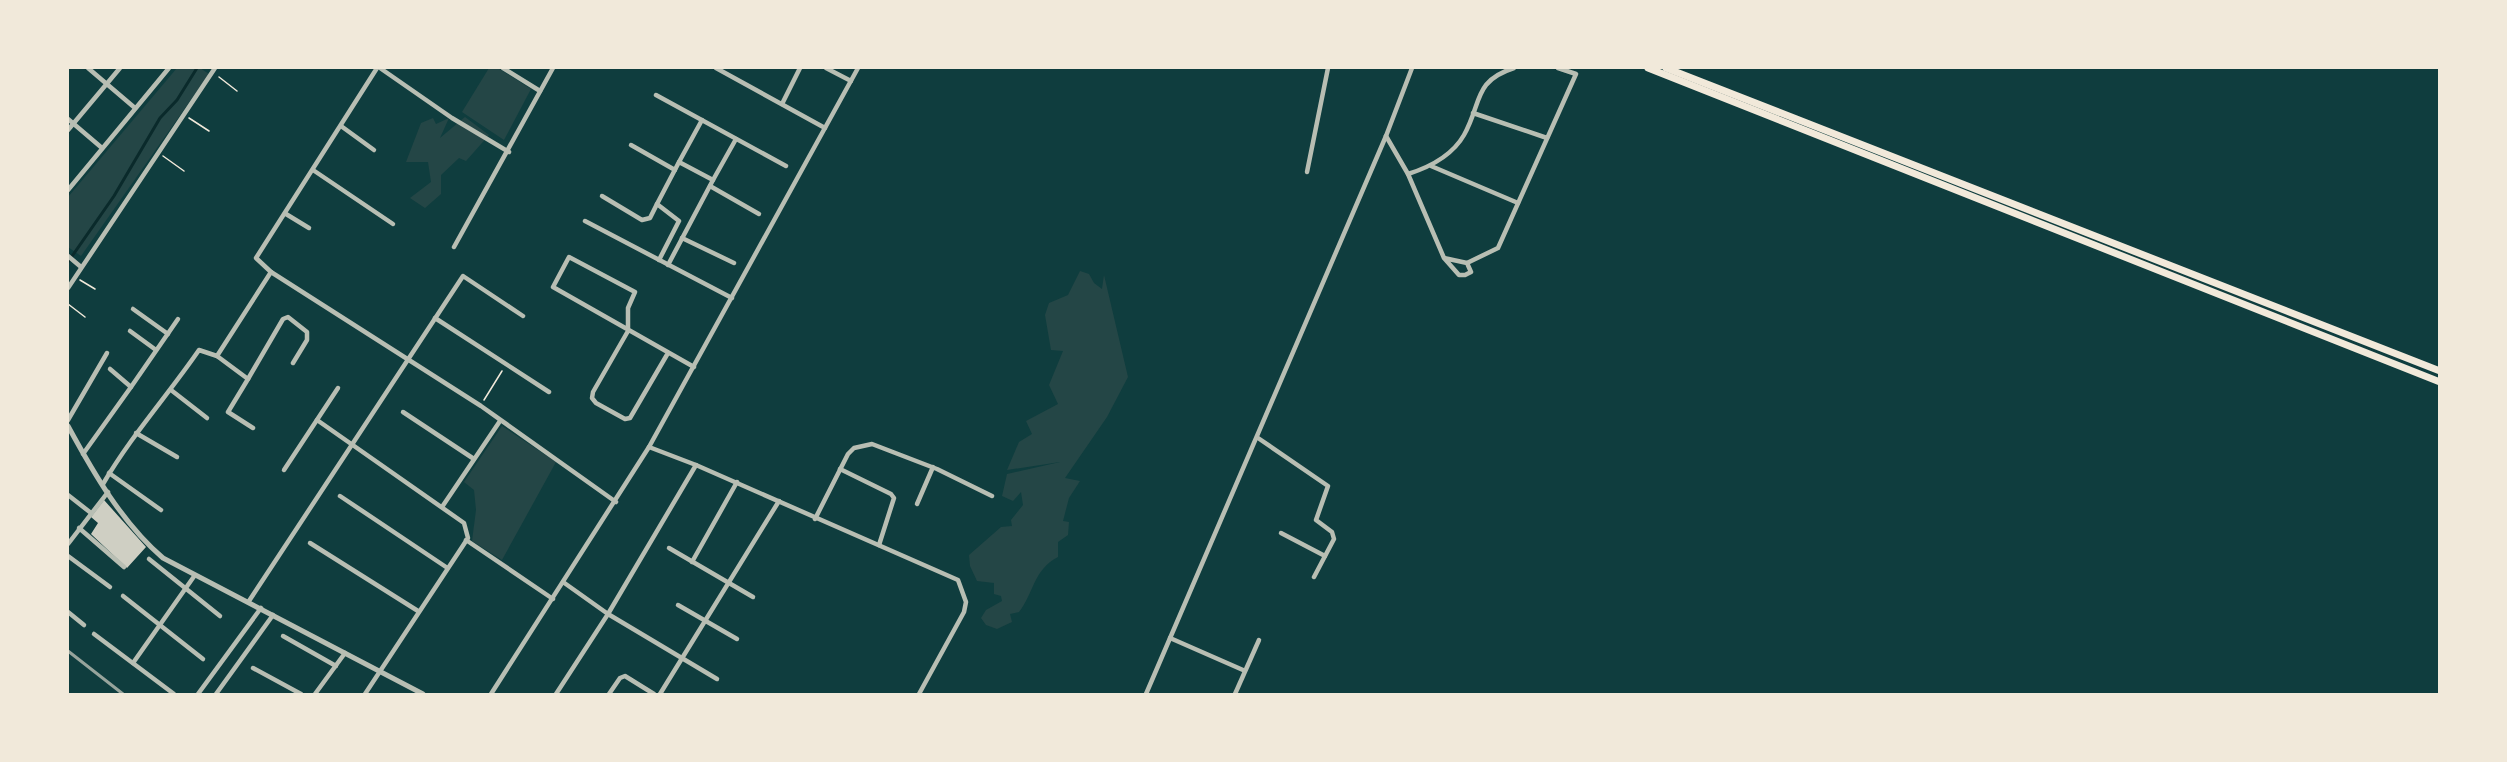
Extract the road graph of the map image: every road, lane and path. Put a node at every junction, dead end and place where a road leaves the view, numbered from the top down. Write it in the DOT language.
graph roads {
  1 [pos="88,68"];
  2 [pos="120,68"];
  3 [pos="169,68"];
  4 [pos="207,68"];
  5 [pos="379,68"];
  6 [pos="503,68"];
  7 [pos="553,68"];
  8 [pos="716,68"];
  9 [pos="800,68"];
  10 [pos="826,68"];
  11 [pos="858,68"];
  12 [pos="1328,68"];
  13 [pos="1412,68"];
  14 [pos="1514,68"];
  15 [pos="1558,68"];
  16 [pos="1648,68"];
  17 [pos="1666,68"];
  18 [pos="214,70"];
  19 [pos="851,81"];
  20 [pos="106,83"];
  21 [pos="237,91"];
  22 [pos="540,91"];
  23 [pos="656,95"];
  24 [pos="782,104"];
  25 [pos="135,108"];
  26 [pos="1473,113"];
  27 [pos="183,114"];
  28 [pos="68,119"];
  29 [pos="702,120"];
  30 [pos="73,123"];
  31 [pos="341,126"];
  32 [pos="825,128"];
  33 [pos="68,130"];
  34 [pos="209,131"];
  35 [pos="1386,136"];
  36 [pos="1547,138"];
  37 [pos="736,139"];
  38 [pos="630,145"];
  39 [pos="102,148"];
  40 [pos="374,150"];
  41 [pos="158,152"];
  42 [pos="509,152"];
  43 [pos="679,162"];
  44 [pos="786,166"];
  45 [pos="1431,166"];
  46 [pos="313,170"];
  47 [pos="675,170"];
  48 [pos="184,171"];
  49 [pos="1307,172"];
  50 [pos="1408,174"];
  51 [pos="712,180"];
  52 [pos="710,186"];
  53 [pos="68,187"];
  54 [pos="602,196"];
  55 [pos="1518,203"];
  56 [pos="657,204"];
  57 [pos="286,214"];
  58 [pos="759,214"];
  59 [pos="585,221"];
  60 [pos="393,224"];
  61 [pos="309,228"];
  62 [pos="682,238"];
  63 [pos="454,247"];
  64 [pos="68,256"];
  65 [pos="1444,258"];
  66 [pos="659,260"];
  67 [pos="1467,263"];
  68 [pos="734,264"];
  69 [pos="668,265"];
  70 [pos="81,267"];
  71 [pos="271,272"];
  72 [pos="75,277"];
  73 [pos="68,288"];
  74 [pos="95,289"];
  75 [pos="732,298"];
  76 [pos="68,304"];
  77 [pos="133,309"];
  78 [pos="524,316"];
  79 [pos="85,317"];
  80 [pos="435,318"];
  81 [pos="178,319"];
  82 [pos="130,331"];
  83 [pos="628,331"];
  84 [pos="168,334"];
  85 [pos="156,350"];
  86 [pos="107,353"];
  87 [pos="668,353"];
  88 [pos="217,356"];
  89 [pos="406,361"];
  90 [pos="293,363"];
  91 [pos="506,364"];
  92 [pos="694,367"];
  93 [pos="110,369"];
  94 [pos="2439,371"];
  95 [pos="248,379"];
  96 [pos="2439,382"];
  97 [pos="131,387"];
  98 [pos="338,388"];
  99 [pos="171,390"];
  100 [pos="549,392"];
  101 [pos="481,406"];
  102 [pos="403,412"];
  103 [pos="207,418"];
  104 [pos="68,420"];
  105 [pos="317,420"];
  106 [pos="500,421"];
  107 [pos="68,426"];
  108 [pos="253,428"];
  109 [pos="136,433"];
  110 [pos="1258,438"];
  111 [pos="353,444"];
  112 [pos="649,447"];
  113 [pos="83,454"];
  114 [pos="177,457"];
  115 [pos="474,459"];
  116 [pos="696,465"];
  117 [pos="933,467"];
  118 [pos="840,469"];
  119 [pos="284,470"];
  120 [pos="109,473"];
  121 [pos="737,483"];
  122 [pos="103,484"];
  123 [pos="108,492"];
  124 [pos="68,495"];
  125 [pos="340,496"];
  126 [pos="992,496"];
  127 [pos="779,501"];
  128 [pos="616,502"];
  129 [pos="918,504"];
  130 [pos="442,507"];
  131 [pos="161,510"];
  132 [pos="91,513"];
  133 [pos="815,519"];
  134 [pos="80,528"];
  135 [pos="1281,532"];
  136 [pos="466,540"];
  137 [pos="310,543"];
  138 [pos="68,544"];
  139 [pos="879,545"];
  140 [pos="669,548"];
  141 [pos="68,556"];
  142 [pos="1325,556"];
  143 [pos="149,559"];
  144 [pos="692,562"];
  145 [pos="124,567"];
  146 [pos="446,567"];
  147 [pos="195,575"];
  148 [pos="1314,577"];
  149 [pos="563,582"];
  150 [pos="729,583"];
  151 [pos="110,587"];
  152 [pos="185,588"];
  153 [pos="123,596"];
  154 [pos="753,597"];
  155 [pos="553,599"];
  156 [pos="249,601"];
  157 [pos="678,605"];
  158 [pos="261,608"];
  159 [pos="418,611"];
  160 [pos="68,612"];
  161 [pos="608,614"];
  162 [pos="273,615"];
  163 [pos="220,616"];
  164 [pos="706,620"];
  165 [pos="84,625"];
  166 [pos="159,626"];
  167 [pos="94,634"];
  168 [pos="283,636"];
  169 [pos="1170,638"];
  170 [pos="737,639"];
  171 [pos="1258,640"];
  172 [pos="345,653"];
  173 [pos="683,658"];
  174 [pos="203,659"];
  175 [pos="133,663"];
  176 [pos="336,666"];
  177 [pos="253,668"];
  178 [pos="1243,670"];
  179 [pos="379,671"];
  180 [pos="717,679"];
  181 [pos="174,694"];
  182 [pos="198,694"];
  183 [pos="216,694"];
  184 [pos="301,694"];
  185 [pos="315,694"];
  186 [pos="364,694"];
  187 [pos="423,694"];
  188 [pos="491,694"];
  189 [pos="556,694"];
  190 [pos="609,694"];
  191 [pos="654,694"];
  192 [pos="660,694"];
  193 [pos="919,694"];
  194 [pos="1146,694"];
  195 [pos="1235,694"];
  1 -- 20 [label="street"];
  2 -- 20 [label="street"];
  3 -- 25 [label="street"];
  4 -- 18 [label="street"];
  5 -- 31 [label="street"];
  5 -- 42 [label="street"];
  6 -- 22 [label="street"];
  7 -- 22 [label="street"];
  8 -- 24 [label="street"];
  9 -- 24 [label="street"];
  10 -- 19 [label="street"];
  11 -- 19 [label="street"];
  12 -- 49 [label="street"];
  13 -- 35 [label="street"];
  14 -- 26 [label="street"];
  15 -- 36 [label="street"];
  16 -- 96 [label="main road"];
  17 -- 94 [label="main road"];
  18 -- 21 [label="path"];
  18 -- 27 [label="street"];
  19 -- 32 [label="street"];
  20 -- 25 [label="street"];
  20 -- 30 [label="street"];
  22 -- 42 [label="street"];
  23 -- 29 [label="street"];
  24 -- 32 [label="street"];
  25 -- 39 [label="street"];
  26 -- 36 [label="street"];
  26 -- 45 [label="street"];
  27 -- 34 [label="path"];
  27 -- 41 [label="street"];
  28 -- 30 [label="street"];
  29 -- 37 [label="street"];
  29 -- 43 [label="street"];
  30 -- 33 [label="street"];
  30 -- 39 [label="street"];
  31 -- 40 [label="street"];
  31 -- 46 [label="street"];
  32 -- 75 [label="street"];
  35 -- 50 [label="street"];
  35 -- 110 [label="street"];
  36 -- 55 [label="street"];
  37 -- 44 [label="street"];
  37 -- 51 [label="street"];
  38 -- 47 [label="street"];
  39 -- 53 [label="street"];
  41 -- 48 [label="path"];
  41 -- 70 [label="street"];
  42 -- 63 [label="street"];
  43 -- 47 [label="street"];
  43 -- 51 [label="street"];
  45 -- 50 [label="street"];
  45 -- 55 [label="street"];
  46 -- 57 [label="street"];
  46 -- 60 [label="street"];
  47 -- 56 [label="street"];
  50 -- 65 [label="street"];
  51 -- 52 [label="street"];
  52 -- 58 [label="street"];
  52 -- 62 [label="street"];
  54 -- 56 [label="street"];
  55 -- 67 [label="street"];
  56 -- 66 [label="street"];
  57 -- 61 [label="street"];
  57 -- 71 [label="street"];
  59 -- 66 [label="street"];
  62 -- 68 [label="street"];
  62 -- 69 [label="street"];
  64 -- 70 [label="street"];
  65 -- 67 [label="street"];
  65 -- 67 [label="street"];
  66 -- 69 [label="street"];
  69 -- 75 [label="street"];
  70 -- 72 [label="street"];
  71 -- 88 [label="street"];
  71 -- 89 [label="street"];
  72 -- 73 [label="street"];
  72 -- 74 [label="path"];
  75 -- 92 [label="street"];
  76 -- 79 [label="path"];
  77 -- 84 [label="street"];
  78 -- 80 [label="street"];
  80 -- 89 [label="street"];
  80 -- 91 [label="street"];
  81 -- 84 [label="street"];
  82 -- 85 [label="street"];
  83 -- 83 [label="street"];
  83 -- 87 [label="street"];
  83 -- 87 [label="street"];
  84 -- 85 [label="street"];
  85 -- 97 [label="street"];
  86 -- 104 [label="street"];
  87 -- 92 [label="street"];
  88 -- 95 [label="street"];
  88 -- 99 [label="street"];
  89 -- 101 [label="street"];
  89 -- 111 [label="street"];
  90 -- 95 [label="street"];
  91 -- 100 [label="street"];
  91 -- 101 [label="path"];
  92 -- 112 [label="street"];
  93 -- 97 [label="street"];
  95 -- 108 [label="street"];
  97 -- 113 [label="street"];
  98 -- 105 [label="street"];
  99 -- 103 [label="street"];
  99 -- 109 [label="street"];
  101 -- 106 [label="street"];
  102 -- 115 [label="street"];
  105 -- 111 [label="street"];
  105 -- 119 [label="street"];
  106 -- 115 [label="street"];
  106 -- 128 [label="street"];
  107 -- 113 [label="street"];
  109 -- 114 [label="street"];
  109 -- 120 [label="street"];
  110 -- 142 [label="street"];
  110 -- 169 [label="street"];
  111 -- 130 [label="street"];
  111 -- 156 [label="street"];
  112 -- 116 [label="street"];
  112 -- 128 [label="street"];
  113 -- 122 [label="street"];
  115 -- 130 [label="street"];
  116 -- 121 [label="street"];
  116 -- 161 [label="street"];
  117 -- 118 [label="street"];
  117 -- 126 [label="street"];
  117 -- 129 [label="street"];
  118 -- 133 [label="street"];
  118 -- 139 [label="street"];
  120 -- 122 [label="street"];
  120 -- 131 [label="street"];
  121 -- 127 [label="street"];
  121 -- 144 [label="street"];
  122 -- 123 [label="street"];
  123 -- 132 [label="street"];
  123 -- 147 [label="street"];
  124 -- 132 [label="street"];
  125 -- 146 [label="street"];
  127 -- 133 [label="street"];
  127 -- 150 [label="street"];
  128 -- 149 [label="street"];
  130 -- 136 [label="street"];
  132 -- 134 [label="street"];
  133 -- 139 [label="street"];
  134 -- 138 [label="street"];
  134 -- 145 [label="street"];
  135 -- 142 [label="street"];
  136 -- 146 [label="street"];
  136 -- 155 [label="street"];
  137 -- 159 [label="street"];
  139 -- 193 [label="street"];
  140 -- 144 [label="street"];
  141 -- 151 [label="street"];
  142 -- 148 [label="street"];
  143 -- 152 [label="street"];
  144 -- 150 [label="street"];
  146 -- 159 [label="street"];
  147 -- 152 [label="street"];
  147 -- 156 [label="street"];
  149 -- 155 [label="street"];
  149 -- 161 [label="street"];
  150 -- 154 [label="street"];
  150 -- 164 [label="street"];
  152 -- 163 [label="street"];
  152 -- 166 [label="street"];
  153 -- 166 [label="street"];
  155 -- 188 [label="street"];
  156 -- 158 [label="street"];
  157 -- 164 [label="street"];
  158 -- 162 [label="street"];
  158 -- 182 [label="street"];
  159 -- 179 [label="street"];
  160 -- 165 [label="street"];
  161 -- 173 [label="street"];
  161 -- 189 [label="street"];
  162 -- 172 [label="street"];
  162 -- 183 [label="street"];
  164 -- 170 [label="street"];
  164 -- 173 [label="street"];
  166 -- 174 [label="street"];
  166 -- 175 [label="street"];
  167 -- 175 [label="street"];
  168 -- 176 [label="street"];
  169 -- 178 [label="street"];
  169 -- 194 [label="street"];
  171 -- 178 [label="street"];
  172 -- 176 [label="street"];
  172 -- 179 [label="street"];
  173 -- 180 [label="street"];
  173 -- 192 [label="street"];
  175 -- 181 [label="street"];
  176 -- 185 [label="street"];
  177 -- 184 [label="street"];
  178 -- 195 [label="street"];
  179 -- 186 [label="street"];
  179 -- 187 [label="street"];
  190 -- 191 [label="street"];
}
